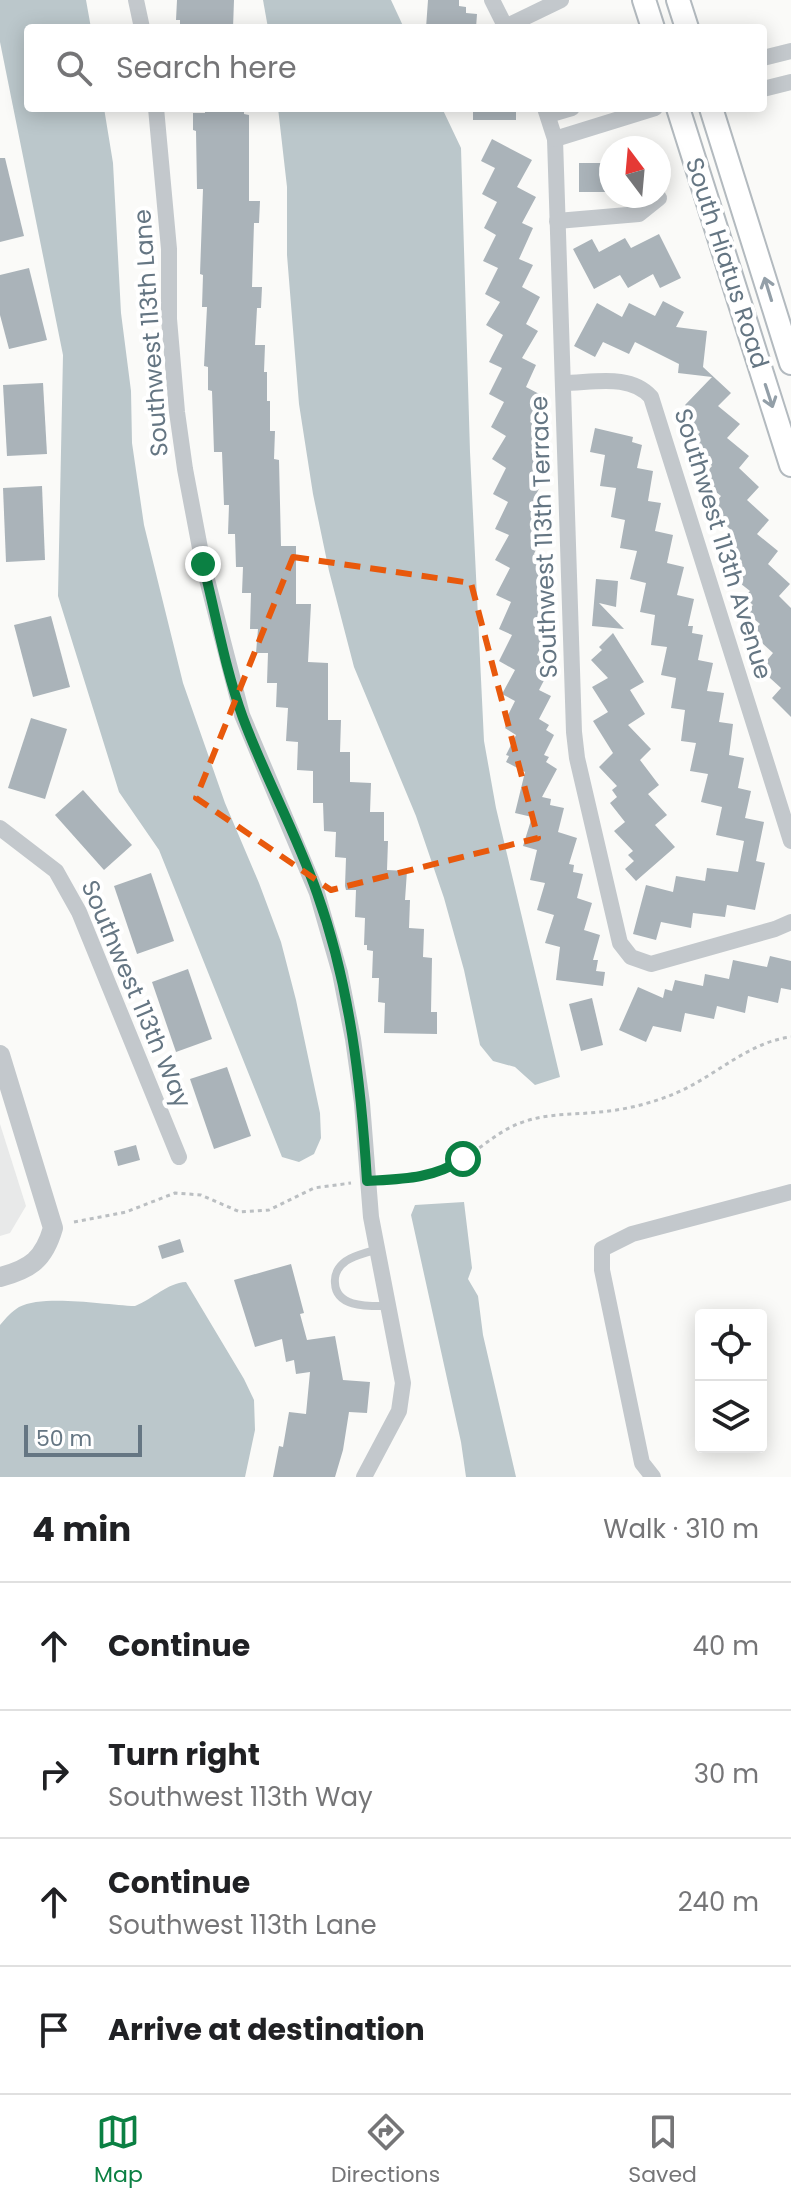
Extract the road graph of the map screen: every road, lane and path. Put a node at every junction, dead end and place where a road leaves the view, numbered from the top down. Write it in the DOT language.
graph roads {
  1 [pos="136,0"];
  2 [pos="492,0"];
  3 [pos="561,0"];
  4 [pos="644,0"];
  5 [pos="678,0"];
  6 [pos="141,24"];
  7 [pos="503,24"];
  8 [pos="513,24"];
  9 [pos="652,24"];
  10 [pos="686,24"];
  11 [pos="791,51"];
  12 [pos="767,57"];
  13 [pos="791,82"];
  14 [pos="767,88"];
  15 [pos="156,112"];
  16 [pos="547,112"];
  17 [pos="642,112"];
  18 [pos="679,112"];
  19 [pos="712,112"];
  20 [pos="555,139"];
  21 [pos="646,208"];
  22 [pos="557,221"];
  23 [pos="791,363"];
  24 [pos="563,383"];
  25 [pos="791,465"];
  26 [pos="0,828"];
  27 [pos="791,841"];
  28 [pos="791,922"];
  29 [pos="791,1037"];
  30 [pos="0,1055"];
  31 [pos="179,1157"];
  32 [pos="367,1181"];
  33 [pos="791,1192"];
  34 [pos="74,1222"];
  35 [pos="377,1249"];
  36 [pos="0,1277"];
  37 [pos="388,1306"];
  38 [pos="364,1477"];
  39 [pos="653,1477"];
  1 -- 6 [label="street"];
  2 -- 7 [label="street"];
  3 -- 8 [label="street"];
  4 -- 9 [label="main road"];
  5 -- 10 [label="main road"];
  11 -- 12 [label="street"];
  13 -- 14 [label="street"];
  15 -- 32 [label="street, Southwest 113th Lane"];
  16 -- 20 [label="street, Southwest 113th Terrace"];
  17 -- 20 [label="street"];
  18 -- 25 [label="main road, South Hiatus Road, one-way"];
  23 -- 19 [label="main road, South Hiatus Road, one-way"];
  20 -- 22 [label="street, Southwest 113th Terrace"];
  21 -- 22 [label="street"];
  22 -- 24 [label="street, Southwest 113th Terrace"];
  24 -- 27 [label="street, Southwest 113th Avenue"];
  24 -- 28 [label="street, Southwest 113th Terrace"];
  26 -- 31 [label="street, Southwest 113th Way"];
  29 -- 32 [label="path"];
  30 -- 36 [label="street"];
  32 -- 34 [label="path"];
  32 -- 35 [label="street"];
  33 -- 39 [label="street"];
  35 -- 37 [label="street"];
  35 -- 37 [label="lane"];
  37 -- 38 [label="street"];
}
